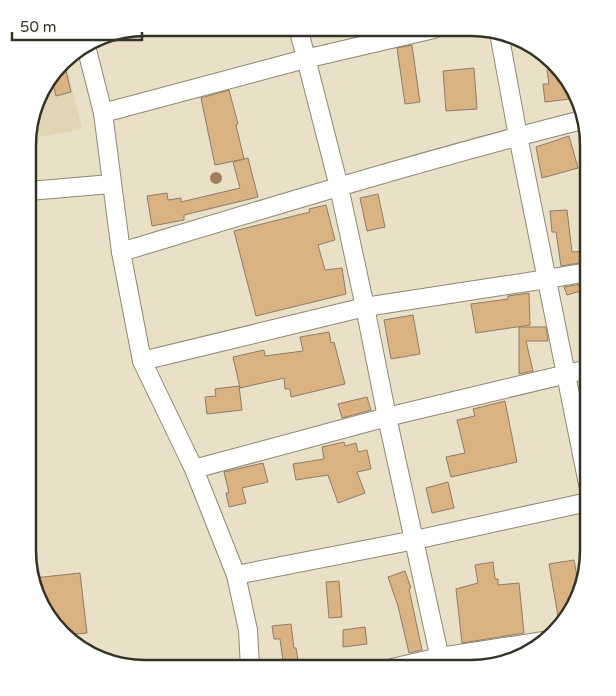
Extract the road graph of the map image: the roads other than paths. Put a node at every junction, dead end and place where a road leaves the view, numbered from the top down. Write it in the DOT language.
graph roads {
  1 [pos="300,36"];
  2 [pos="403,36"];
  3 [pos="500,40"];
  4 [pos="88,53"];
  5 [pos="305,58"];
  6 [pos="102,113"];
  7 [pos="577,121"];
  8 [pos="518,136"];
  9 [pos="111,184"];
  10 [pos="339,187"];
  11 [pos="36,190"];
  12 [pos="121,252"];
  13 [pos="580,274"];
  14 [pos="547,280"];
  15 [pos="365,307"];
  16 [pos="142,361"];
  17 [pos="580,371"];
  18 [pos="566,374"];
  19 [pos="387,417"];
  20 [pos="580,444"];
  21 [pos="194,469"];
  22 [pos="580,504"];
  23 [pos="415,540"];
  24 [pos="236,575"];
  25 [pos="527,644"];
  26 [pos="250,660"];
  27 [pos="440,660"];
  28 [pos="454,660"];
  1 -- 5 [label="street"];
  2 -- 5 [label="street"];
  3 -- 8 [label="street"];
  4 -- 6 [label="street"];
  5 -- 6 [label="street"];
  5 -- 10 [label="street"];
  6 -- 9 [label="street"];
  7 -- 8 [label="street"];
  8 -- 10 [label="street"];
  8 -- 14 [label="street"];
  9 -- 11 [label="street"];
  9 -- 12 [label="street"];
  10 -- 12 [label="street"];
  10 -- 15 [label="street"];
  12 -- 16 [label="street"];
  13 -- 14 [label="street"];
  14 -- 15 [label="street"];
  14 -- 18 [label="street"];
  15 -- 16 [label="street"];
  15 -- 19 [label="street"];
  16 -- 21 [label="street"];
  17 -- 18 [label="street"];
  18 -- 19 [label="street"];
  18 -- 20 [label="street"];
  19 -- 21 [label="street"];
  19 -- 23 [label="street"];
  21 -- 24 [label="street"];
  22 -- 23 [label="street"];
  23 -- 24 [label="street"];
  23 -- 27 [label="street"];
  24 -- 26 [label="street"];
  25 -- 28 [label="street"];
}
